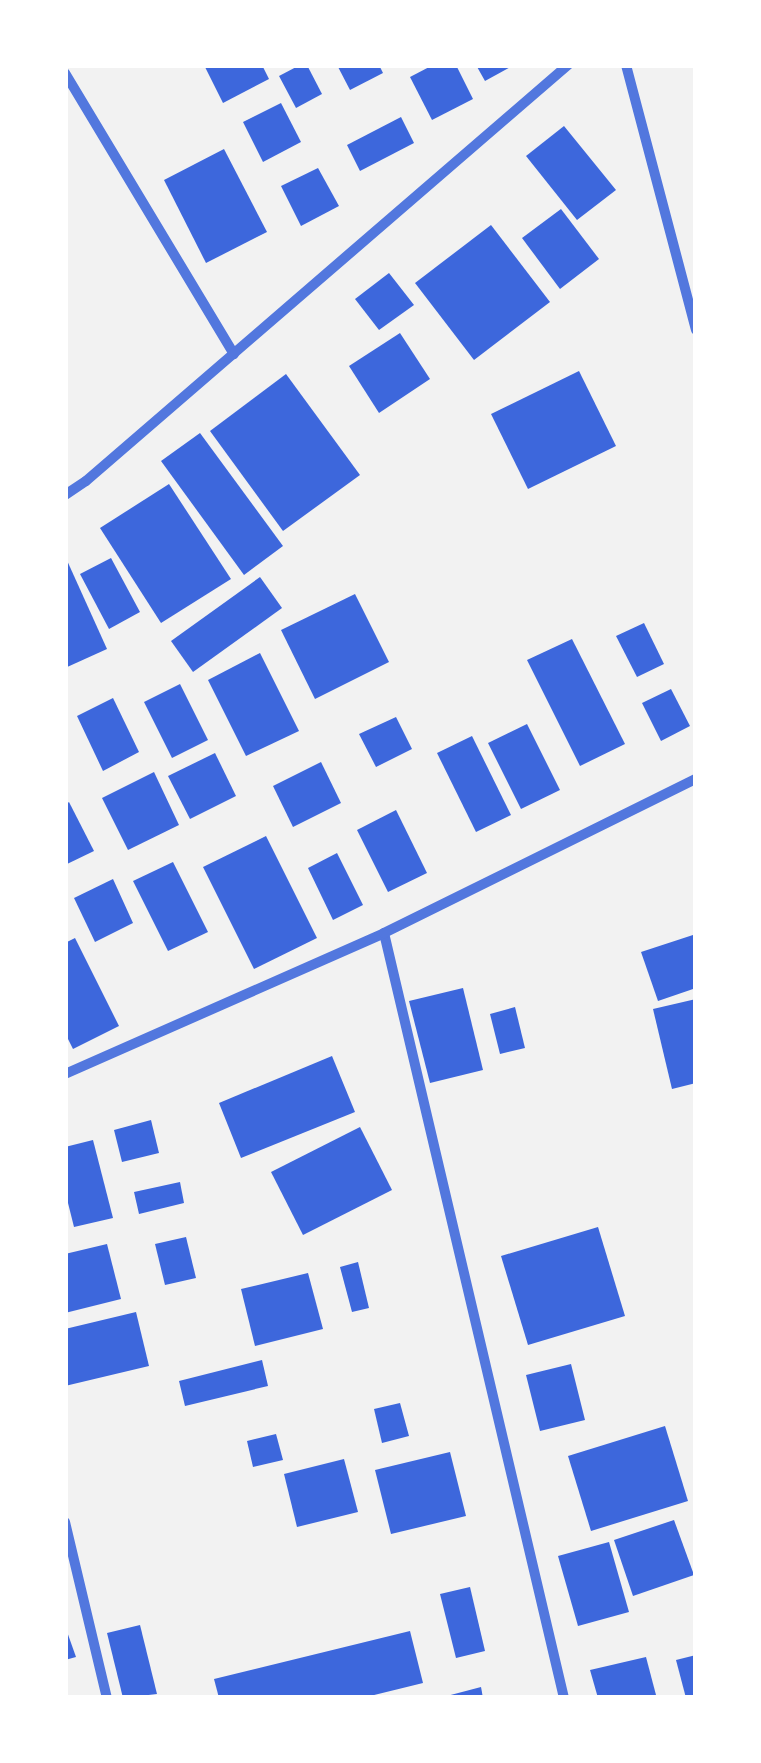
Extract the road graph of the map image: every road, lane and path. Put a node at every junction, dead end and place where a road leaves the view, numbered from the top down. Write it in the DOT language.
graph roads {
  1 [pos="568,65"];
  2 [pos="626,65"];
  3 [pos="65,73"];
  4 [pos="696,330"];
  5 [pos="234,354"];
  6 [pos="65,495"];
  7 [pos="696,779"];
  8 [pos="384,933"];
  9 [pos="65,1074"];
  10 [pos="65,1522"];
  11 [pos="107,1698"];
  12 [pos="564,1698"];
  1 -- 5 [label="street"];
  2 -- 4 [label="street"];
  3 -- 5 [label="street"];
  5 -- 6 [label="street"];
  7 -- 8 [label="street"];
  8 -- 9 [label="street"];
  8 -- 12 [label="street"];
  10 -- 11 [label="street"];
}
